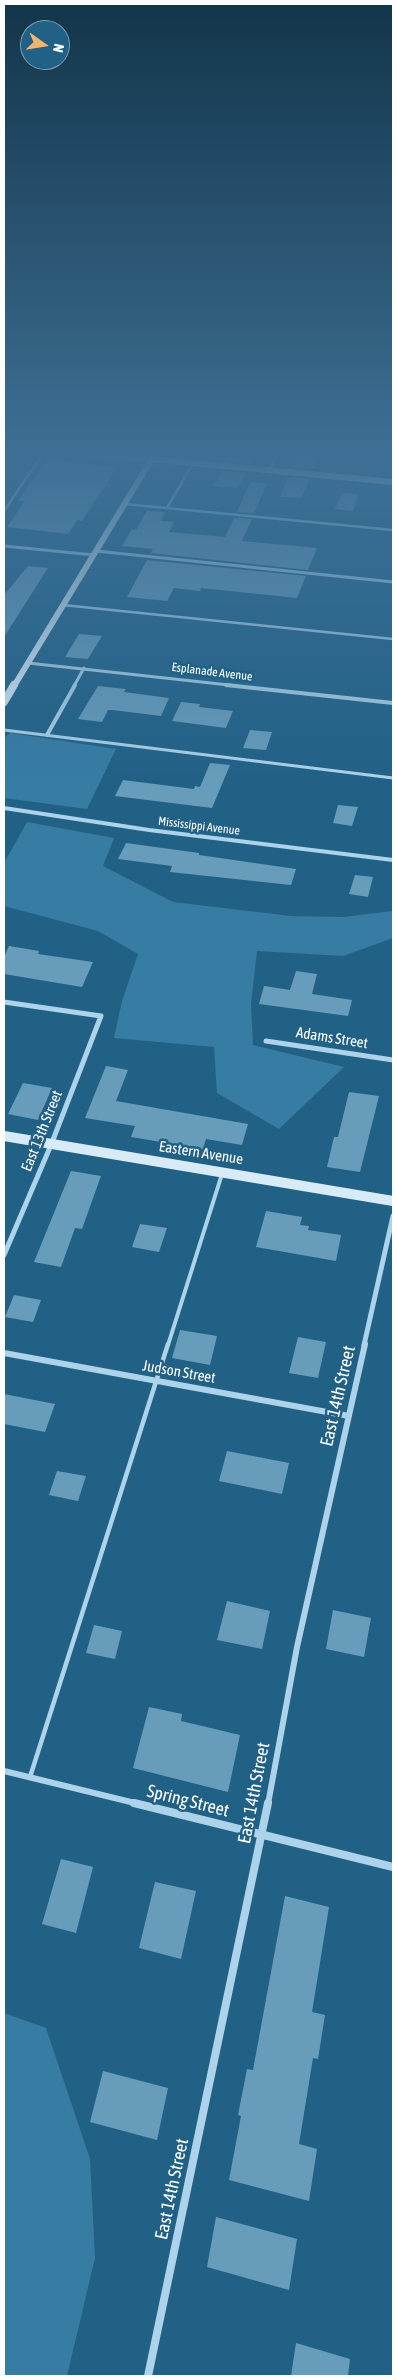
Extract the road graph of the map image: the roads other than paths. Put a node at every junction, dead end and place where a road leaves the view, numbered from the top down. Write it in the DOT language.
graph roads {
  1 [pos="89,563"];
  2 [pos="198,563"];
  3 [pos="393,582"];
  4 [pos="63,605"];
  5 [pos="393,639"];
  6 [pos="28,662"];
  7 [pos="84,668"];
  8 [pos="4,702"];
  9 [pos="393,703"];
  10 [pos="4,730"];
  11 [pos="47,735"];
  12 [pos="393,778"];
  13 [pos="4,808"];
  14 [pos="393,860"];
  15 [pos="4,1002"];
  16 [pos="266,1041"];
  17 [pos="393,1060"];
  18 [pos="4,1136"];
  19 [pos="51,1144"];
  20 [pos="222,1172"];
  21 [pos="393,1201"];
  22 [pos="393,1216"];
  23 [pos="4,1255"];
  24 [pos="4,1353"];
  25 [pos="156,1380"];
  26 [pos="349,1416"];
  27 [pos="4,1771"];
  28 [pos="30,1777"];
  29 [pos="262,1835"];
  30 [pos="393,1867"];
  31 [pos="148,2376"];
  1 -- 4 [label="street"];
  2 -- 3 [label="street"];
  4 -- 5 [label="lane"];
  4 -- 6 [label="street"];
  6 -- 7 [label="street, Esplanade Avenue"];
  6 -- 8 [label="street"];
  7 -- 9 [label="street, Esplanade Avenue"];
  7 -- 11 [label="street"];
  10 -- 11 [label="lane"];
  11 -- 12 [label="lane"];
  13 -- 14 [label="street, Mississippi Avenue"];
  15 -- 19 [label="street, East 13th Street"];
  16 -- 17 [label="street, Adams Street"];
  18 -- 19 [label="street, Eastern Avenue"];
  19 -- 20 [label="street, Eastern Avenue"];
  19 -- 23 [label="street, East 13th Street"];
  20 -- 21 [label="street, Eastern Avenue"];
  20 -- 25 [label="lane"];
  22 -- 26 [label="street, East 14th Street"];
  24 -- 25 [label="street, Judson Street"];
  25 -- 26 [label="street, Judson Street"];
  25 -- 28 [label="lane"];
  26 -- 29 [label="street, East 14th Street"];
  27 -- 28 [label="street, Spring Street"];
  28 -- 29 [label="street, Spring Street"];
  29 -- 30 [label="street, Spring Street"];
  29 -- 31 [label="street, East 14th Street"];
}
